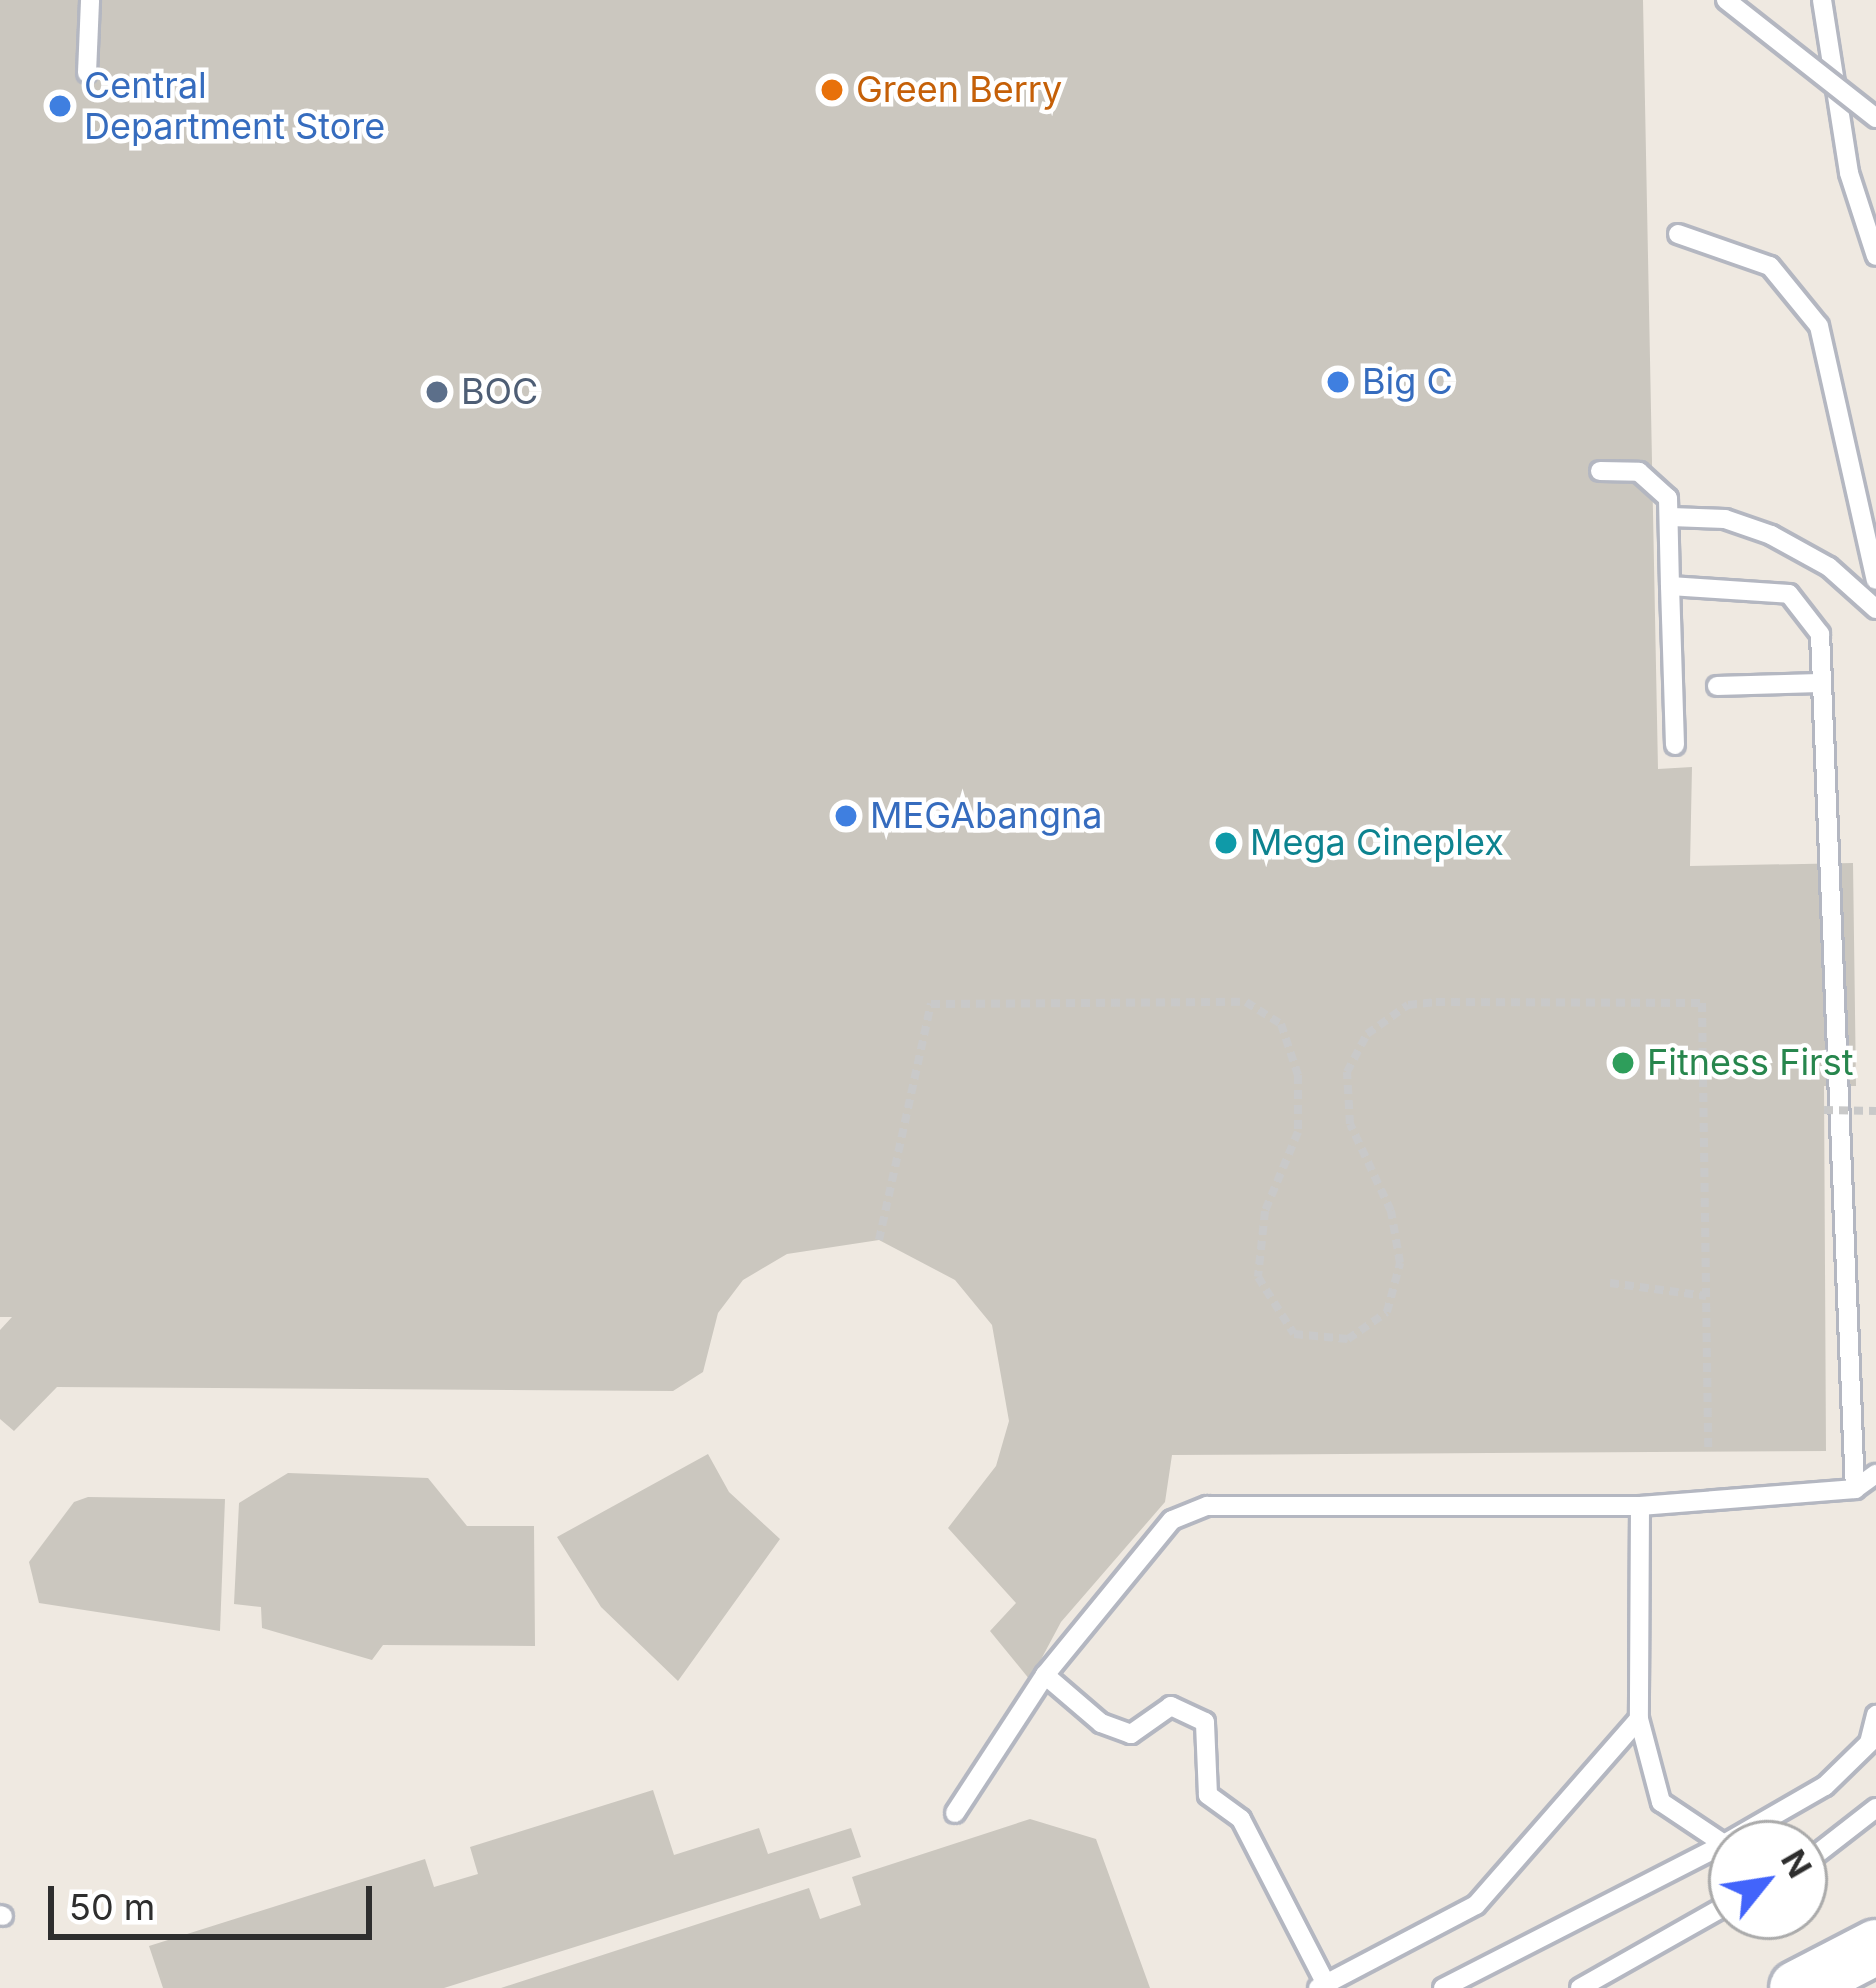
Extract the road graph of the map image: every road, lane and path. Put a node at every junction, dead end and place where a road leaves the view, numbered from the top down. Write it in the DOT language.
graph roads {
  1 [pos="90,0"];
  2 [pos="1726,0"];
  3 [pos="1822,0"];
  4 [pos="87,73"];
  5 [pos="1876,118"];
  6 [pos="1678,233"];
  7 [pos="1876,256"];
  8 [pos="1600,470"];
  9 [pos="1671,517"];
  10 [pos="1876,580"];
  11 [pos="1670,586"];
  12 [pos="1876,609"];
  13 [pos="1819,683"];
  14 [pos="1717,686"];
  15 [pos="1675,745"];
  16 [pos="1824,1110"];
  17 [pos="1876,1111"];
  18 [pos="878,1240"];
  19 [pos="1610,1282"];
  20 [pos="1706,1296"];
  21 [pos="1708,1452"];
  22 [pos="1876,1474"];
  23 [pos="1855,1489"];
  24 [pos="1640,1505"];
  25 [pos="1046,1675"];
  26 [pos="1876,1714"];
  27 [pos="1639,1719"];
  28 [pos="1876,1808"];
  29 [pos="955,1813"];
  30 [pos="1766,1820"];
  31 [pos="1708,1833"];
  32 [pos="1828,1845"];
  33 [pos="1708,1852"];
  34 [pos="1708,1916"];
  35 [pos="1876,1947"];
  36 [pos="1322,1986"];
  37 [pos="1443,1988"];
  38 [pos="1580,1988"];
  39 [pos="1797,1988"];
  1 -- 4 [label="lane"];
  2 -- 5 [label="lane, bridge"];
  3 -- 7 [label="lane"];
  6 -- 10 [label="lane"];
  8 -- 9 [label="lane"];
  9 -- 11 [label="lane"];
  9 -- 12 [label="lane"];
  11 -- 13 [label="lane"];
  11 -- 15 [label="lane"];
  13 -- 14 [label="lane"];
  13 -- 23 [label="lane"];
  16 -- 17 [label="path, bridge"];
  18 -- 20 [label="path"];
  19 -- 20 [label="path"];
  20 -- 21 [label="path"];
  22 -- 23 [label="lane"];
  23 -- 24 [label="lane"];
  24 -- 25 [label="lane"];
  24 -- 27 [label="lane"];
  25 -- 29 [label="lane"];
  25 -- 36 [label="lane"];
  26 -- 30 [label="lane"];
  27 -- 31 [label="lane"];
  27 -- 36 [label="lane"];
  28 -- 32 [label="lane"];
  33 -- 37 [label="lane"];
  34 -- 38 [label="lane"];
  35 -- 39 [label="main road"];
}
